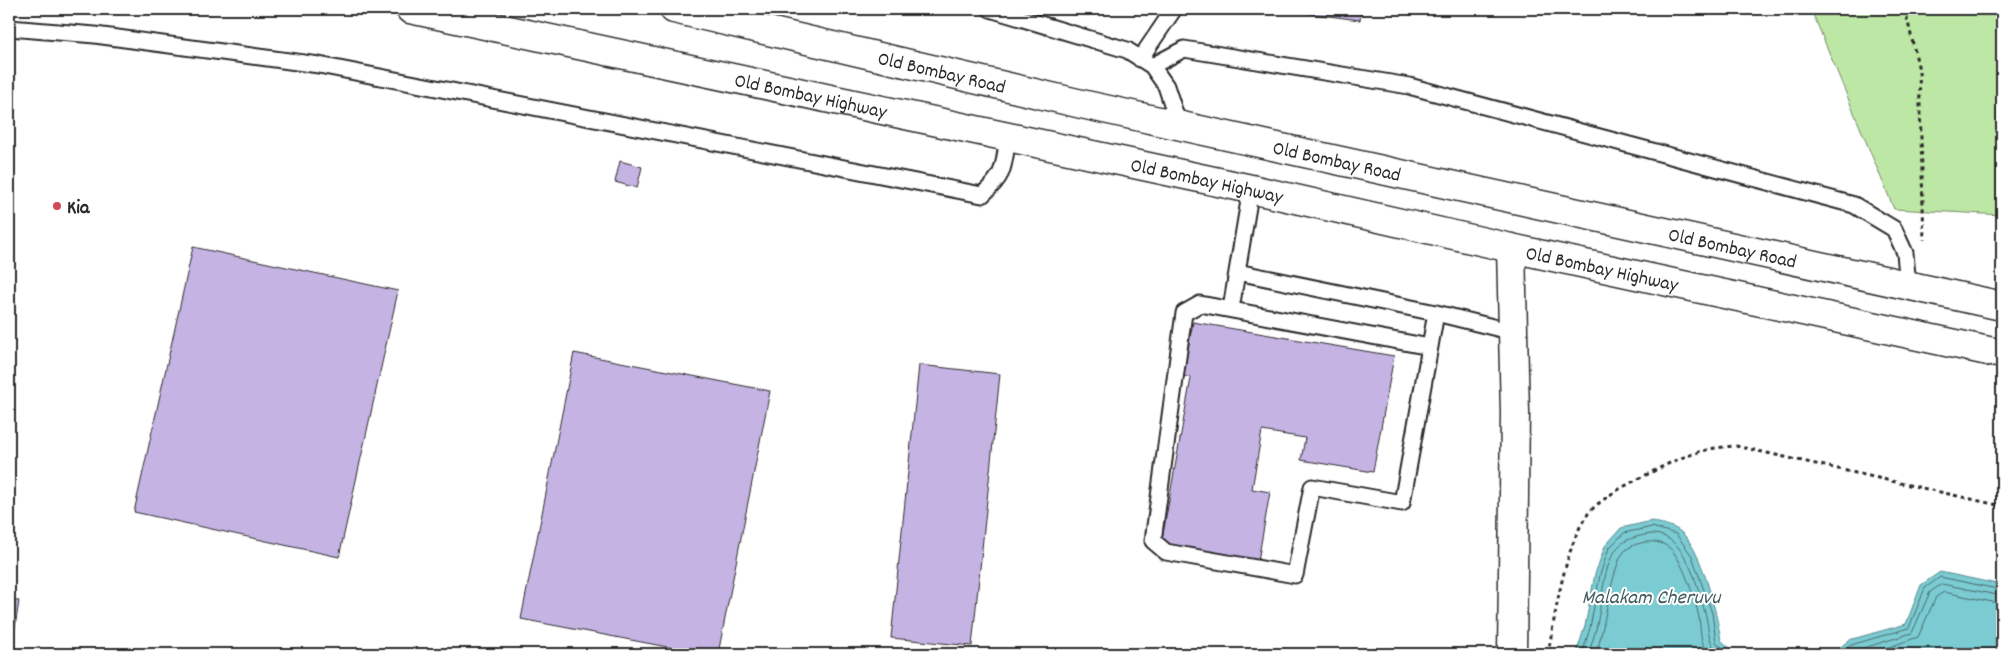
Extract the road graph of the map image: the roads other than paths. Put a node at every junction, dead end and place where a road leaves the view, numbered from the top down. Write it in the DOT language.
graph roads {
  1 [pos="410,9"];
  2 [pos="674,9"];
  3 [pos="990,9"];
  4 [pos="1174,9"];
  5 [pos="9,28"];
  6 [pos="1146,62"];
  7 [pos="1179,125"];
  8 [pos="1008,137"];
  9 [pos="1251,189"];
  10 [pos="1511,248"];
  11 [pos="1237,272"];
  12 [pos="1908,286"];
  13 [pos="2002,306"];
  14 [pos="1231,309"];
  15 [pos="1436,313"];
  16 [pos="1513,332"];
  17 [pos="1430,347"];
  18 [pos="2002,354"];
  19 [pos="1512,654"];
  1 -- 8 [label="main road, Old Bombay Highway"];
  2 -- 7 [label="main road, Old Bombay Road"];
  3 -- 6 [label="lane"];
  4 -- 6 [label="lane"];
  5 -- 8 [label="lane"];
  6 -- 7 [label="lane"];
  6 -- 12 [label="lane"];
  7 -- 12 [label="main road, Old Bombay Road"];
  8 -- 9 [label="main road, Old Bombay Highway"];
  9 -- 10 [label="main road, Old Bombay Highway"];
  9 -- 11 [label="lane"];
  10 -- 16 [label="main road"];
  10 -- 18 [label="main road, Old Bombay Highway"];
  11 -- 14 [label="lane"];
  11 -- 15 [label="lane"];
  12 -- 13 [label="main road, Old Bombay Road"];
  14 -- 17 [label="lane"];
  14 -- 17 [label="lane"];
  15 -- 16 [label="lane"];
  15 -- 17 [label="lane"];
  16 -- 19 [label="main road"];
}
